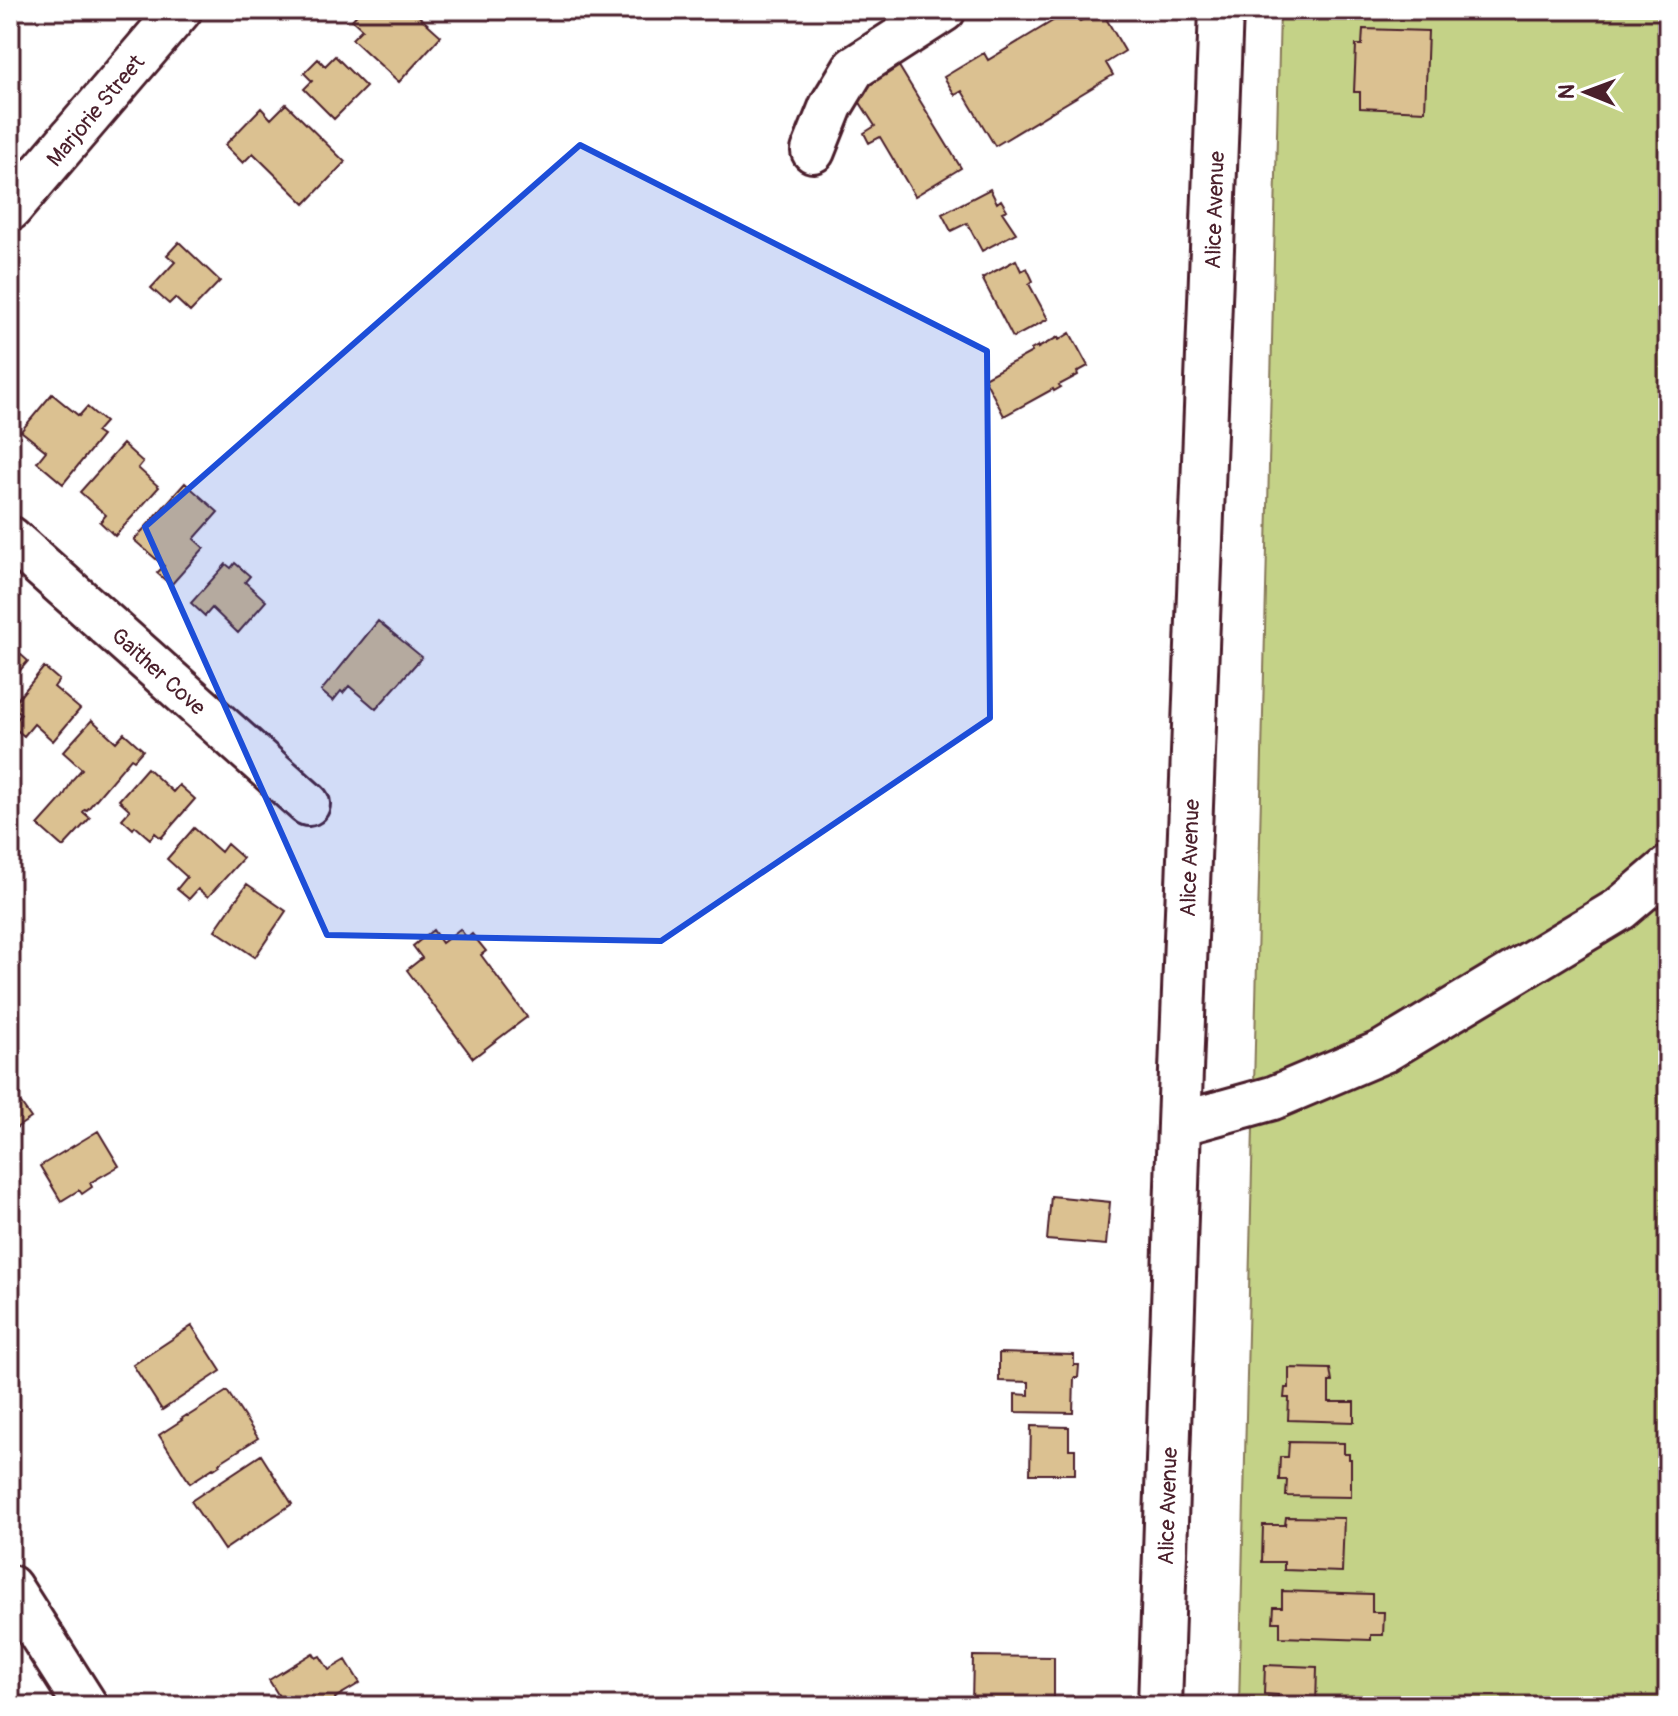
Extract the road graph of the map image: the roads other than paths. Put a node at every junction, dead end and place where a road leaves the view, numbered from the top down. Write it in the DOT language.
graph roads {
  1 [pos="180,10"];
  2 [pos="944,10"];
  3 [pos="1221,10"];
  4 [pos="813,151"];
  5 [pos="10,209"];
  6 [pos="10,538"];
  7 [pos="308,804"];
  8 [pos="1668,868"];
  9 [pos="1179,1124"];
  10 [pos="10,1587"];
  11 [pos="86,1706"];
  12 [pos="1160,1706"];
  1 -- 5 [label="street, Marjorie Street"];
  2 -- 4 [label="street"];
  3 -- 9 [label="street, Alice Avenue"];
  6 -- 7 [label="street, Gaither Cove"];
  8 -- 9 [label="street"];
  9 -- 12 [label="street, Alice Avenue"];
  10 -- 11 [label="street"];
}
